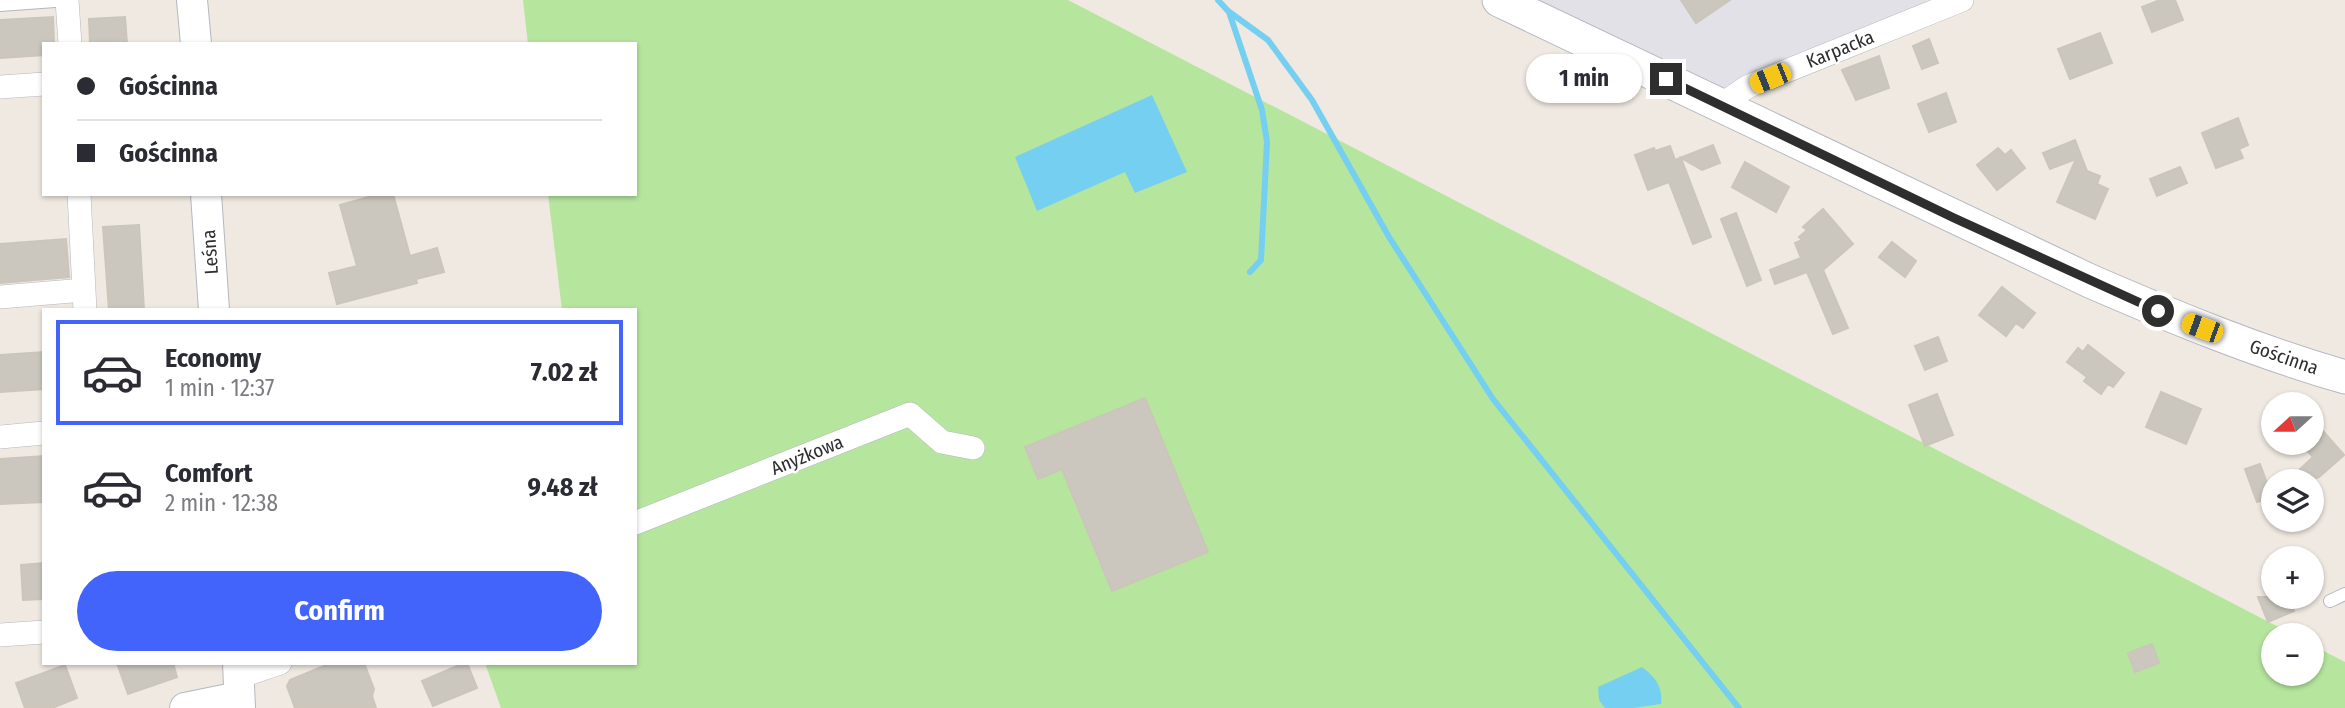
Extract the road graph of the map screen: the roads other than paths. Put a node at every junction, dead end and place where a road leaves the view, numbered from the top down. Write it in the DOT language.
graph roads {
  1 [pos="68,0"];
  2 [pos="192,0"];
  3 [pos="1499,0"];
  4 [pos="1962,0"];
  5 [pos="0,5"];
  6 [pos="70,42"];
  7 [pos="196,42"];
  8 [pos="42,84"];
  9 [pos="0,87"];
  10 [pos="1721,105"];
  11 [pos="79,196"];
  12 [pos="206,196"];
  13 [pos="0,297"];
  14 [pos="85,300"];
  15 [pos="214,308"];
  16 [pos="2345,377"];
  17 [pos="42,433"];
  18 [pos="0,437"];
  19 [pos="973,448"];
  20 [pos="637,522"];
  21 [pos="2345,594"];
  22 [pos="2330,601"];
  23 [pos="42,632"];
  24 [pos="0,635"];
  25 [pos="277,665"];
  26 [pos="239,687"];
  27 [pos="185,708"];
  1 -- 5 [label="lane"];
  1 -- 6 [label="street"];
  2 -- 7 [label="street"];
  3 -- 10 [label="main road, Gościnna"];
  4 -- 10 [label="street, Karpacka"];
  8 -- 9 [label="street"];
  10 -- 16 [label="main road, Gościnna"];
  11 -- 14 [label="street"];
  12 -- 15 [label="street, Leśna"];
  13 -- 14 [label="street"];
  17 -- 18 [label="street"];
  19 -- 20 [label="street, Anyżkowa"];
  21 -- 22 [label="lane"];
  23 -- 24 [label="street"];
  25 -- 26 [label="street"];
  26 -- 27 [label="street"];
}
